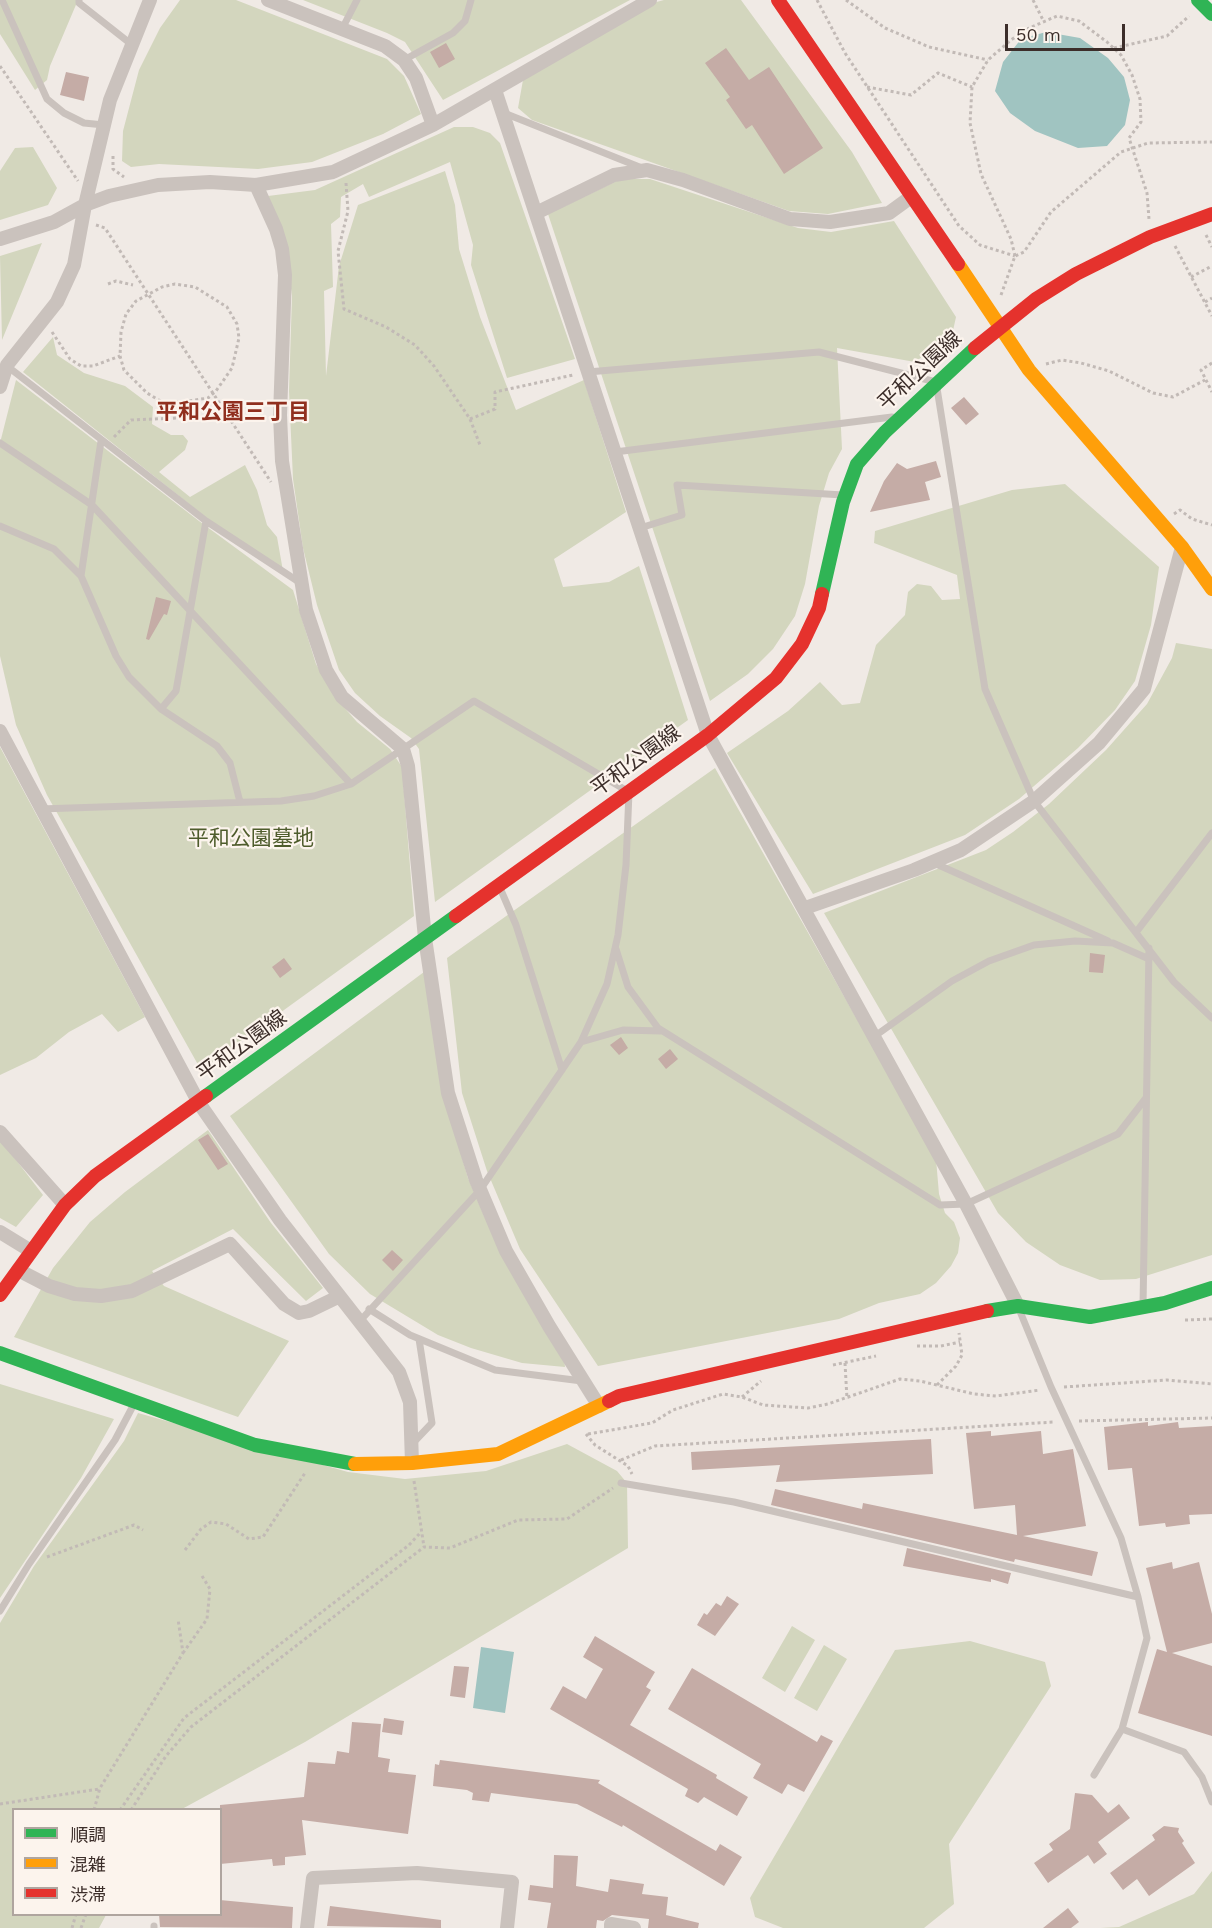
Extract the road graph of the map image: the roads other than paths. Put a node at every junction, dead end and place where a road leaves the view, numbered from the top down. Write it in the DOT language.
graph roads {
  1 [pos="2,0"];
  2 [pos="79,0"];
  3 [pos="150,0"];
  4 [pos="268,0"];
  5 [pos="357,0"];
  6 [pos="471,0"];
  7 [pos="650,0"];
  8 [pos="778,0"];
  9 [pos="1198,0"];
  10 [pos="1211,13"];
  11 [pos="342,29"];
  12 [pos="131,44"];
  13 [pos="404,60"];
  14 [pos="495,90"];
  15 [pos="502,113"];
  16 [pos="104,125"];
  17 [pos="433,125"];
  18 [pos="647,170"];
  19 [pos="256,185"];
  20 [pos="911,197"];
  21 [pos="85,205"];
  22 [pos="536,213"];
  23 [pos="1212,214"];
  24 [pos="0,238"];
  25 [pos="998,328"];
  26 [pos="7,365"];
  27 [pos="588,372"];
  28 [pos="936,382"];
  29 [pos="0,387"];
  30 [pos="900,416"];
  31 [pos="101,441"];
  32 [pos="0,443"];
  33 [pos="615,452"];
  34 [pos="845,496"];
  35 [pos="92,505"];
  36 [pos="206,521"];
  37 [pos="0,526"];
  38 [pos="640,528"];
  39 [pos="1182,547"];
  40 [pos="81,576"];
  41 [pos="299,582"];
  42 [pos="1212,589"];
  43 [pos="190,610"];
  44 [pos="161,709"];
  45 [pos="0,731"];
  46 [pos="708,735"];
  47 [pos="403,749"];
  48 [pos="351,784"];
  49 [pos="629,792"];
  50 [pos="1034,801"];
  51 [pos="240,802"];
  52 [pos="40,809"];
  53 [pos="1212,833"];
  54 [pos="932,862"];
  55 [pos="499,885"];
  56 [pos="805,908"];
  57 [pos="1137,932"];
  58 [pos="425,938"];
  59 [pos="1113,943"];
  60 [pos="616,947"];
  61 [pos="1149,948"];
  62 [pos="1149,959"];
  63 [pos="1212,1018"];
  64 [pos="662,1031"];
  65 [pos="875,1036"];
  66 [pos="581,1042"];
  67 [pos="562,1070"];
  68 [pos="1146,1098"];
  69 [pos="199,1103"];
  70 [pos="0,1132"];
  71 [pos="480,1190"];
  72 [pos="966,1204"];
  73 [pos="65,1205"];
  74 [pos="0,1232"];
  75 [pos="32,1251"];
  76 [pos="18,1270"];
  77 [pos="1212,1288"];
  78 [pos="0,1295"];
  79 [pos="338,1297"];
  80 [pos="1018,1306"];
  81 [pos="1143,1307"];
  82 [pos="369,1309"];
  83 [pos="359,1322"];
  84 [pos="419,1339"];
  85 [pos="0,1353"];
  86 [pos="585,1381"];
  87 [pos="135,1402"];
  88 [pos="599,1406"];
  89 [pos="411,1445"];
  90 [pos="412,1463"];
  91 [pos="621,1483"];
  92 [pos="1138,1597"];
  93 [pos="0,1611"];
  94 [pos="1122,1729"];
  95 [pos="1094,1775"];
  96 [pos="1212,1802"];
  97 [pos="307,1928"];
  98 [pos="507,1928"];
  99 [pos="611,1928"];
  100 [pos="634,1928"];
  1 -- 16 [label="lane"];
  2 -- 12 [label="lane"];
  3 -- 12 [label="street"];
  4 -- 11 [label="street"];
  5 -- 11 [label="lane"];
  6 -- 13 [label="lane"];
  7 -- 14 [label="street"];
  8 -- 20 [label="street"];
  9 -- 10 [label="street"];
  11 -- 13 [label="street"];
  12 -- 16 [label="street"];
  13 -- 17 [label="street"];
  14 -- 15 [label="street"];
  14 -- 17 [label="street"];
  15 -- 18 [label="lane"];
  15 -- 22 [label="street"];
  16 -- 21 [label="street"];
  17 -- 19 [label="street"];
  18 -- 20 [label="street"];
  18 -- 22 [label="street"];
  19 -- 21 [label="street"];
  19 -- 41 [label="street"];
  20 -- 25 [label="street"];
  21 -- 24 [label="street"];
  21 -- 26 [label="street"];
  22 -- 27 [label="street"];
  23 -- 25 [label="street, 平和公園線"];
  25 -- 28 [label="street, 平和公園線"];
  25 -- 39 [label="street"];
  26 -- 29 [label="street"];
  26 -- 31 [label="lane"];
  27 -- 28 [label="lane"];
  27 -- 33 [label="street"];
  28 -- 30 [label="street, 平和公園線"];
  28 -- 50 [label="lane"];
  30 -- 33 [label="lane"];
  30 -- 34 [label="street, 平和公園線"];
  31 -- 35 [label="lane"];
  31 -- 36 [label="lane"];
  32 -- 35 [label="lane"];
  33 -- 38 [label="street"];
  34 -- 38 [label="lane"];
  34 -- 46 [label="street, 平和公園線"];
  35 -- 40 [label="lane"];
  35 -- 43 [label="lane"];
  36 -- 41 [label="lane"];
  36 -- 43 [label="lane"];
  37 -- 40 [label="lane"];
  38 -- 46 [label="street"];
  39 -- 42 [label="street"];
  39 -- 50 [label="street"];
  40 -- 44 [label="lane"];
  41 -- 47 [label="street"];
  43 -- 44 [label="lane"];
  43 -- 48 [label="lane"];
  44 -- 51 [label="lane"];
  45 -- 52 [label="street"];
  46 -- 49 [label="street, 平和公園線"];
  46 -- 56 [label="street"];
  47 -- 48 [label="lane"];
  47 -- 49 [label="lane"];
  47 -- 58 [label="street"];
  48 -- 51 [label="lane"];
  49 -- 55 [label="street, 平和公園線"];
  49 -- 60 [label="lane"];
  50 -- 54 [label="street"];
  50 -- 57 [label="lane"];
  51 -- 52 [label="lane"];
  52 -- 69 [label="street"];
  53 -- 57 [label="lane"];
  54 -- 56 [label="street"];
  54 -- 59 [label="lane"];
  55 -- 58 [label="street, 平和公園線"];
  55 -- 67 [label="lane"];
  56 -- 65 [label="street"];
  57 -- 61 [label="lane"];
  58 -- 69 [label="street, 平和公園線"];
  58 -- 71 [label="street"];
  59 -- 62 [label="lane"];
  59 -- 65 [label="lane"];
  60 -- 64 [label="lane"];
  60 -- 66 [label="lane"];
  61 -- 62 [label="lane"];
  61 -- 63 [label="lane"];
  62 -- 68 [label="lane"];
  64 -- 66 [label="lane"];
  64 -- 72 [label="lane"];
  65 -- 72 [label="street"];
  66 -- 67 [label="lane"];
  67 -- 71 [label="lane"];
  68 -- 72 [label="lane"];
  68 -- 81 [label="lane"];
  69 -- 73 [label="street, 平和公園線"];
  69 -- 79 [label="street"];
  70 -- 73 [label="street"];
  71 -- 82 [label="lane"];
  71 -- 86 [label="street"];
  72 -- 80 [label="street"];
  73 -- 75 [label="street, 平和公園線"];
  74 -- 75 [label="street"];
  75 -- 76 [label="street, 平和公園線"];
  76 -- 78 [label="street, 平和公園線"];
  76 -- 79 [label="street"];
  77 -- 81 [label="street"];
  79 -- 83 [label="street"];
  80 -- 81 [label="street"];
  80 -- 88 [label="street"];
  80 -- 92 [label="lane"];
  82 -- 83 [label="lane"];
  82 -- 84 [label="lane"];
  83 -- 89 [label="street"];
  84 -- 86 [label="lane"];
  84 -- 89 [label="lane"];
  85 -- 87 [label="street"];
  86 -- 88 [label="street"];
  87 -- 90 [label="street"];
  87 -- 93 [label="lane"];
  88 -- 90 [label="street"];
  89 -- 90 [label="street"];
  91 -- 92 [label="lane"];
  92 -- 94 [label="lane"];
  94 -- 95 [label="lane"];
  94 -- 96 [label="lane"];
  97 -- 98 [label="street"];
  99 -- 100 [label="street"];
}
